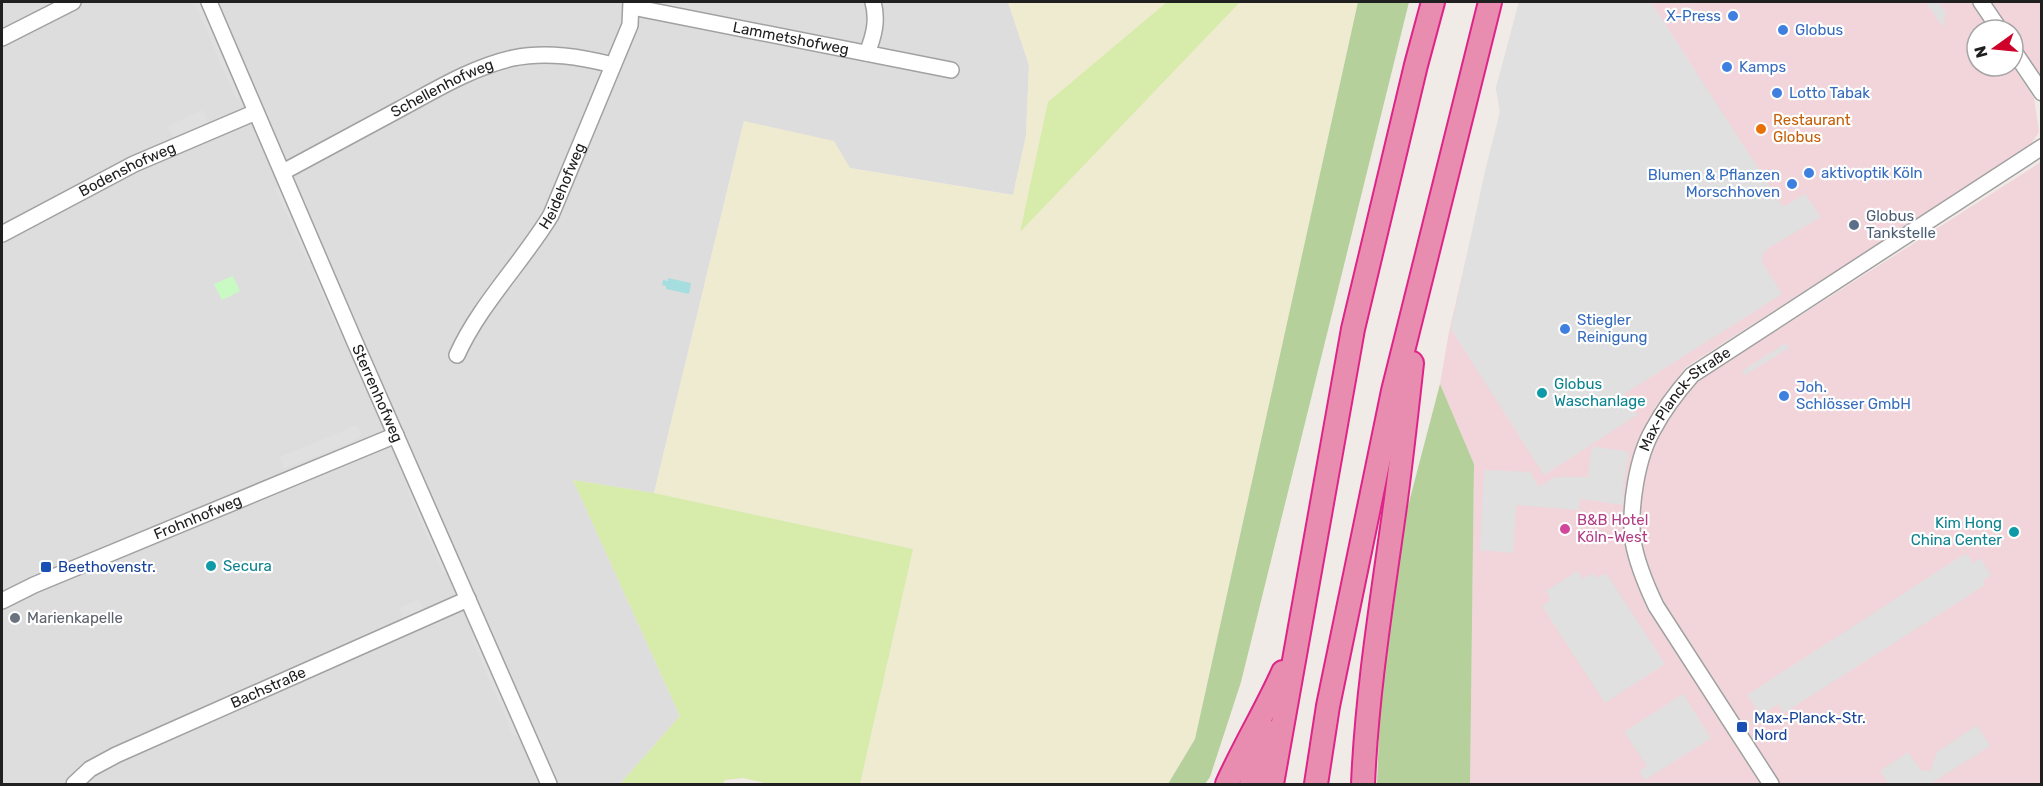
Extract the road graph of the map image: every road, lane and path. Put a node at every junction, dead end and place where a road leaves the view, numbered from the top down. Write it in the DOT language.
graph roads {
  1 [pos="73,2"];
  2 [pos="209,2"];
  3 [pos="873,2"];
  4 [pos="1433,2"];
  5 [pos="1490,2"];
  6 [pos="1981,2"];
  7 [pos="632,4"];
  8 [pos="1992,18"];
  9 [pos="2,38"];
  10 [pos="867,53"];
  11 [pos="613,65"];
  12 [pos="2025,68"];
  13 [pos="951,70"];
  14 [pos="2042,93"];
  15 [pos="256,112"];
  16 [pos="2042,147"];
  17 [pos="283,172"];
  18 [pos="2,234"];
  19 [pos="1423,277"];
  20 [pos="456,355"];
  21 [pos="396,435"];
  22 [pos="468,599"];
  23 [pos="2,600"];
  24 [pos="1297,640"];
  25 [pos="1268,707"];
  26 [pos="74,784"];
  27 [pos="549,784"];
  28 [pos="1227,784"];
  29 [pos="1251,784"];
  30 [pos="1272,784"];
  31 [pos="1316,784"];
  32 [pos="1363,784"];
  33 [pos="1771,784"];
  1 -- 9 [label="street"];
  2 -- 15 [label="street, Sterrenhofweg"];
  3 -- 10 [label="street"];
  4 -- 24 [label="highway"];
  5 -- 19 [label="highway"];
  6 -- 8 [label="street"];
  7 -- 10 [label="street, Lammetshofweg"];
  7 -- 11 [label="street, Heidehofweg"];
  10 -- 13 [label="street, Lammetshofweg"];
  11 -- 17 [label="street, Schellenhofweg"];
  11 -- 20 [label="street, Heidehofweg"];
  12 -- 14 [label="street"];
  15 -- 17 [label="street, Sterrenhofweg"];
  15 -- 18 [label="street, Bodenshofweg"];
  16 -- 33 [label="street, Max-Planck-Straße"];
  17 -- 21 [label="street, Sterrenhofweg"];
  19 -- 31 [label="highway"];
  19 -- 32 [label="highway"];
  21 -- 22 [label="street, Sterrenhofweg"];
  21 -- 23 [label="street, Frohnhofweg"];
  22 -- 26 [label="street, Bachstraße"];
  22 -- 27 [label="street, Sterrenhofweg"];
  24 -- 25 [label="highway"];
  24 -- 30 [label="highway"];
  25 -- 28 [label="highway"];
  25 -- 29 [label="highway"];
}
